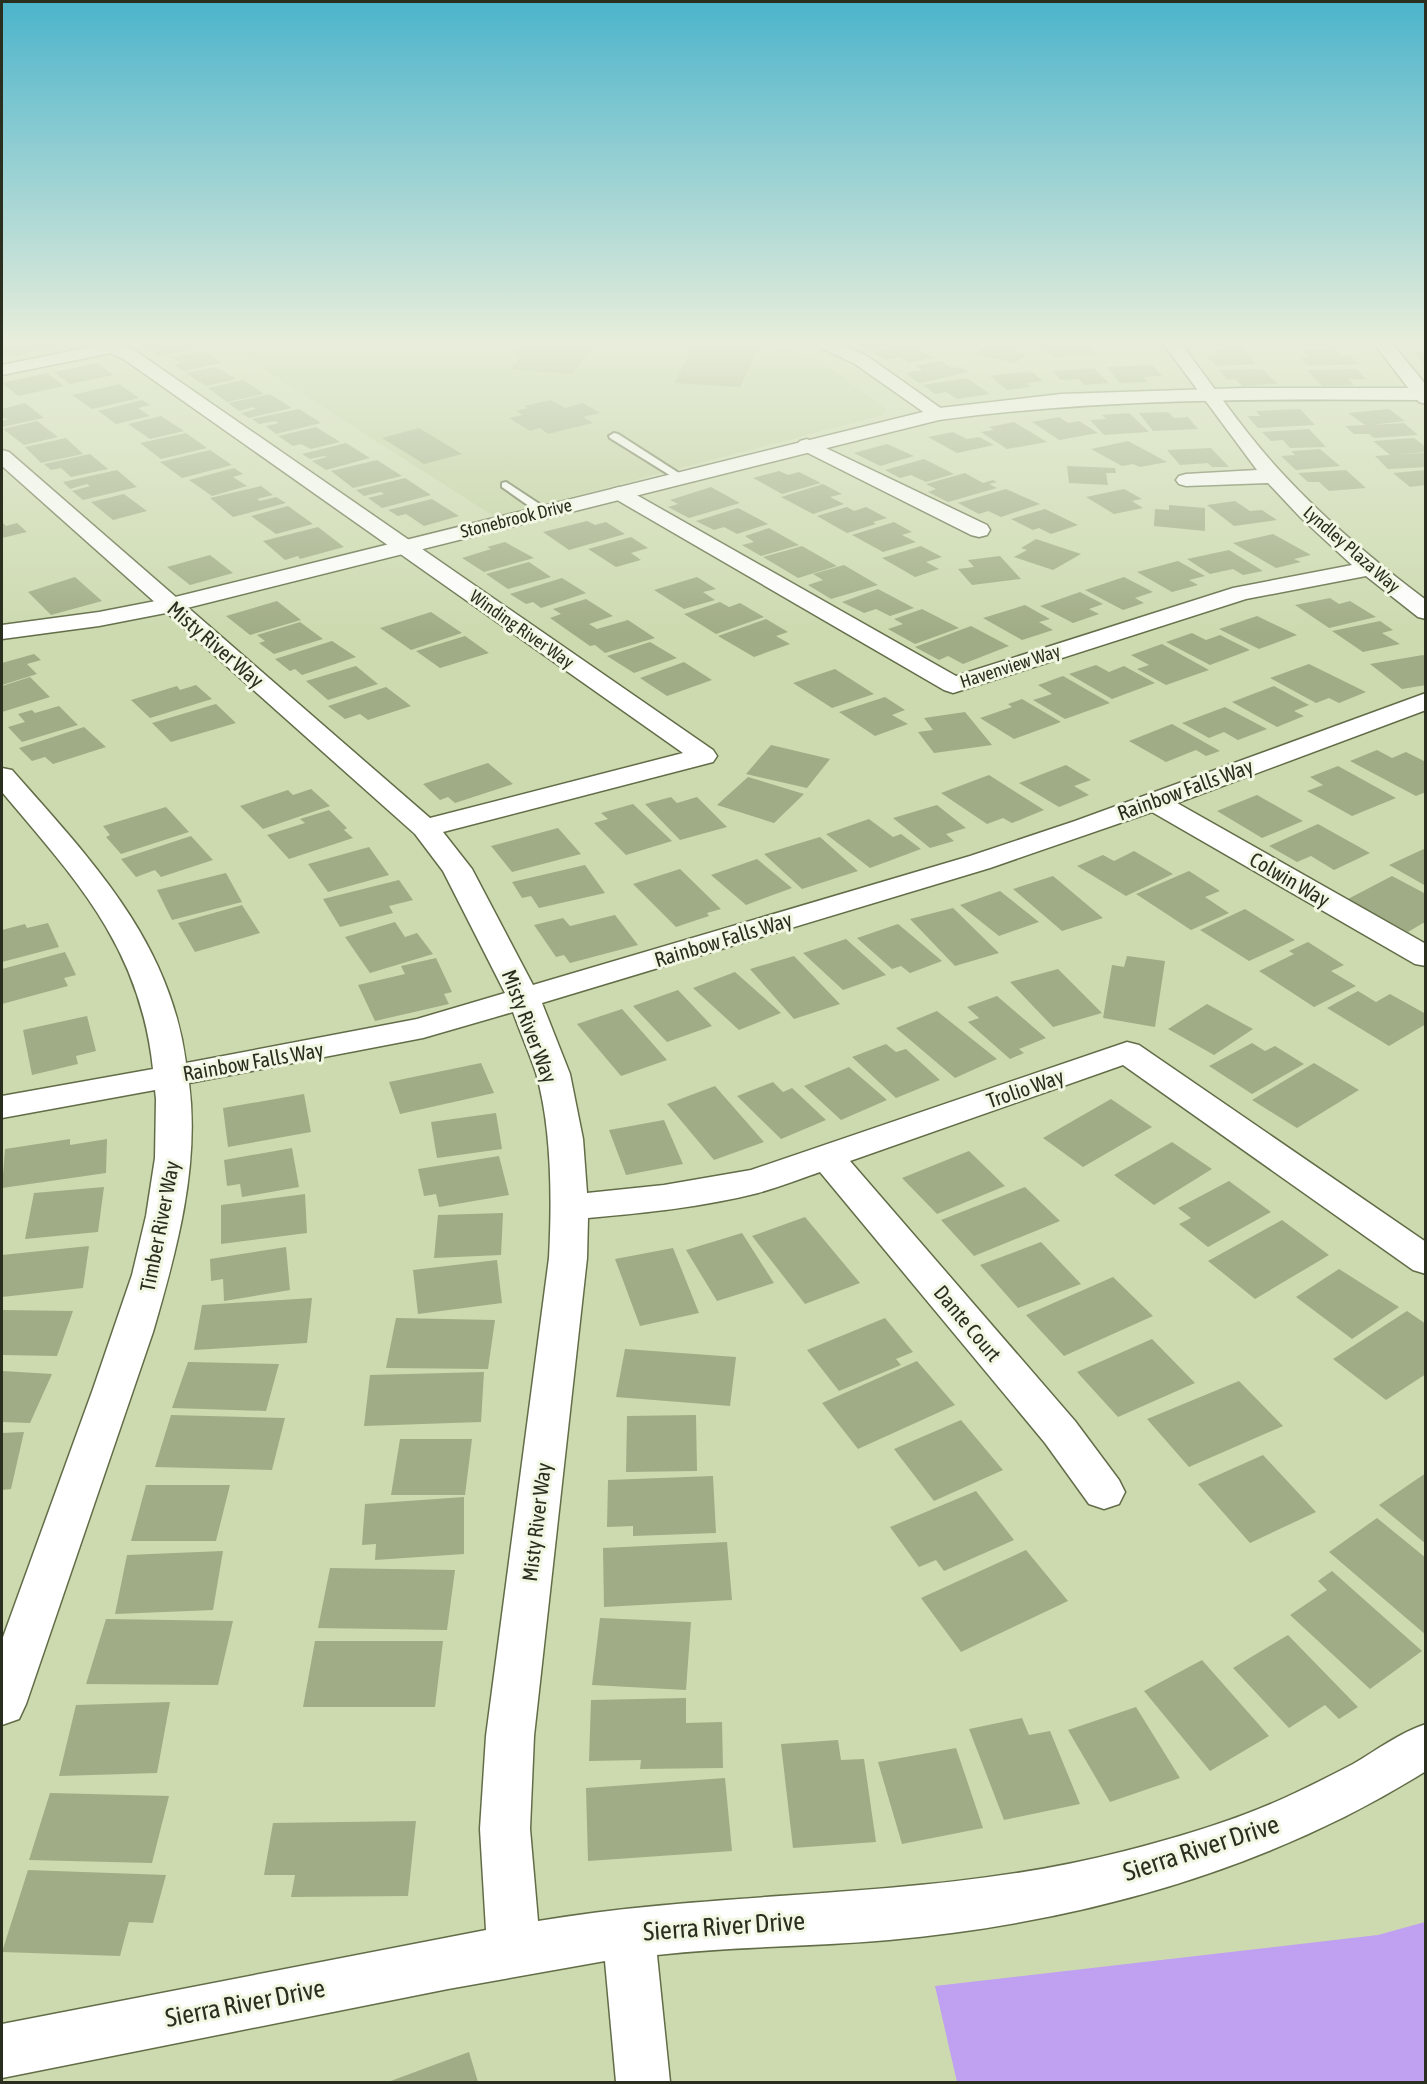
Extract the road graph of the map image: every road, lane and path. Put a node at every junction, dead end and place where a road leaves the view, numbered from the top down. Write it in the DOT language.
graph roads {
  1 [pos="248,439"];
  2 [pos="619,439"];
  3 [pos="831,439"];
  4 [pos="1242,439"];
  5 [pos="807,445"];
  6 [pos="2,456"];
  7 [pos="1273,476"];
  8 [pos="680,477"];
  9 [pos="1186,480"];
  10 [pos="506,485"];
  11 [pos="619,493"];
  12 [pos="543,511"];
  13 [pos="979,530"];
  14 [pos="404,546"];
  15 [pos="1370,568"];
  16 [pos="171,605"];
  17 [pos="1425,612"];
  18 [pos="2,632"];
  19 [pos="1425,701"];
  20 [pos="2,776"];
  21 [pos="1154,801"];
  22 [pos="425,828"];
  23 [pos="1425,957"];
  24 [pos="524,999"];
  25 [pos="172,1076"];
  26 [pos="2,1107"];
  27 [pos="828,1158"];
  28 [pos="570,1207"];
  29 [pos="1425,1261"];
  30 [pos="1104,1492"];
  31 [pos="2,1704"];
  32 [pos="1425,1745"];
  33 [pos="629,1932"];
  34 [pos="514,1950"];
  35 [pos="2,2051"];
  36 [pos="643,2082"];
  1 -- 14 [label="street, Winding River Way"];
  2 -- 8 [label="lane"];
  3 -- 5 [label="street, Stonebrook Drive"];
  4 -- 7 [label="street, Lyndley Plaza Way"];
  5 -- 8 [label="street, Stonebrook Drive"];
  5 -- 13 [label="street"];
  6 -- 16 [label="street, Misty River Way"];
  7 -- 9 [label="street"];
  7 -- 15 [label="street, Lyndley Plaza Way"];
  8 -- 11 [label="street, Stonebrook Drive"];
  10 -- 12 [label="lane"];
  11 -- 12 [label="street, Stonebrook Drive"];
  11 -- 15 [label="street, Havenview Way"];
  12 -- 14 [label="street, Stonebrook Drive"];
  14 -- 16 [label="street, Stonebrook Drive"];
  14 -- 22 [label="street, Winding River Way"];
  15 -- 17 [label="street, Lyndley Plaza Way"];
  16 -- 18 [label="street, Stonebrook Drive"];
  16 -- 22 [label="street, Misty River Way"];
  19 -- 21 [label="street, Rainbow Falls Way"];
  20 -- 25 [label="street, Timber River Way"];
  21 -- 23 [label="street, Colwin Way"];
  21 -- 24 [label="street, Rainbow Falls Way"];
  22 -- 24 [label="street, Misty River Way"];
  24 -- 25 [label="street, Rainbow Falls Way"];
  24 -- 28 [label="street, Misty River Way"];
  25 -- 26 [label="street, Rainbow Falls Way"];
  25 -- 31 [label="street, Timber River Way"];
  27 -- 28 [label="street, Trolio Way"];
  27 -- 29 [label="street, Trolio Way"];
  27 -- 30 [label="street, Dante Court"];
  28 -- 34 [label="street, Misty River Way"];
  32 -- 33 [label="street, Sierra River Drive"];
  33 -- 34 [label="street, Sierra River Drive"];
  33 -- 36 [label="street"];
  34 -- 35 [label="street, Sierra River Drive"];
}
